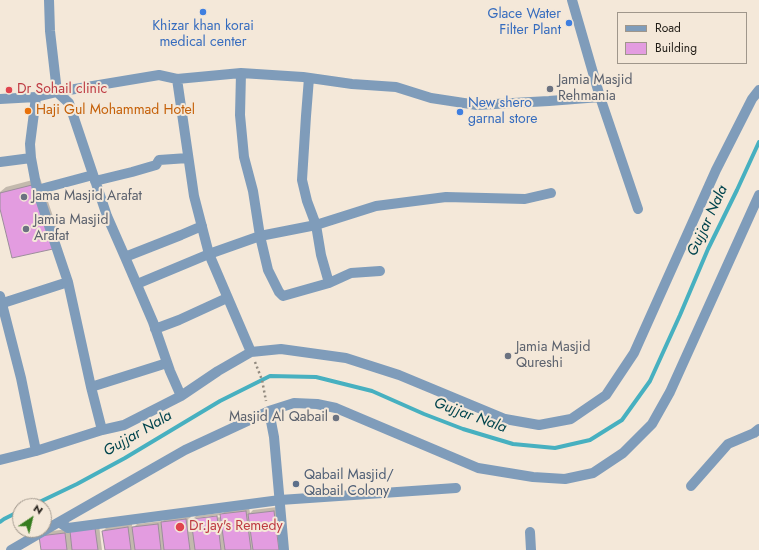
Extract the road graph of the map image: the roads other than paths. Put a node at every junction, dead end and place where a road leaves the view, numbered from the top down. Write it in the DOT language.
graph roads {
  1 [pos="49,0"];
  2 [pos="572,0"];
  3 [pos="241,73"];
  4 [pos="309,78"];
  5 [pos="177,79"];
  6 [pos="759,90"];
  7 [pos="57,92"];
  8 [pos="36,97"];
  9 [pos="600,97"];
  10 [pos="0,99"];
  11 [pos="31,158"];
  12 [pos="188,158"];
  13 [pos="0,162"];
  14 [pos="94,178"];
  15 [pos="38,190"];
  16 [pos="551,193"];
  17 [pos="759,195"];
  18 [pos="638,209"];
  19 [pos="316,225"];
  20 [pos="202,226"];
  21 [pos="260,236"];
  22 [pos="209,254"];
  23 [pos="125,257"];
  24 [pos="380,271"];
  25 [pos="68,282"];
  26 [pos="328,283"];
  27 [pos="137,284"];
  28 [pos="227,298"];
  29 [pos="1,301"];
  30 [pos="155,329"];
  31 [pos="251,352"];
  32 [pos="167,363"];
  33 [pos="91,387"];
  34 [pos="181,396"];
  35 [pos="268,412"];
  36 [pos="102,430"];
  37 [pos="757,432"];
  38 [pos="36,450"];
  39 [pos="0,460"];
  40 [pos="691,486"];
  41 [pos="456,488"];
  42 [pos="280,500"];
  43 [pos="59,522"];
  44 [pos="530,532"];
  45 [pos="10,550"];
  46 [pos="284,550"];
  47 [pos="531,550"];
  1 -- 7 [label="street"];
  2 -- 9 [label="street"];
  3 -- 4 [label="street"];
  3 -- 5 [label="street"];
  3 -- 21 [label="street"];
  4 -- 9 [label="street"];
  4 -- 19 [label="street"];
  5 -- 7 [label="street"];
  5 -- 12 [label="street"];
  6 -- 31 [label="street"];
  7 -- 8 [label="street"];
  7 -- 14 [label="street"];
  8 -- 10 [label="street"];
  8 -- 11 [label="street"];
  9 -- 18 [label="street"];
  11 -- 13 [label="street"];
  11 -- 15 [label="street"];
  12 -- 14 [label="street"];
  12 -- 20 [label="street"];
  14 -- 15 [label="street"];
  14 -- 23 [label="street"];
  15 -- 25 [label="street"];
  16 -- 19 [label="street"];
  17 -- 35 [label="street"];
  19 -- 21 [label="street"];
  19 -- 26 [label="street"];
  20 -- 22 [label="street"];
  20 -- 23 [label="street"];
  21 -- 22 [label="street"];
  21 -- 26 [label="street"];
  22 -- 27 [label="street"];
  22 -- 28 [label="street"];
  23 -- 27 [label="street"];
  24 -- 26 [label="street"];
  25 -- 29 [label="street"];
  25 -- 33 [label="street"];
  27 -- 30 [label="street"];
  28 -- 30 [label="street"];
  28 -- 31 [label="street"];
  29 -- 38 [label="street"];
  30 -- 32 [label="street"];
  31 -- 34 [label="street"];
  32 -- 33 [label="street"];
  32 -- 34 [label="street"];
  33 -- 36 [label="street"];
  34 -- 36 [label="street"];
  35 -- 42 [label="street"];
  35 -- 43 [label="street"];
  36 -- 38 [label="street"];
  37 -- 40 [label="street"];
  38 -- 39 [label="street"];
  41 -- 42 [label="street"];
  42 -- 43 [label="street"];
  42 -- 46 [label="street"];
  43 -- 45 [label="street"];
  44 -- 47 [label="street"];
}
